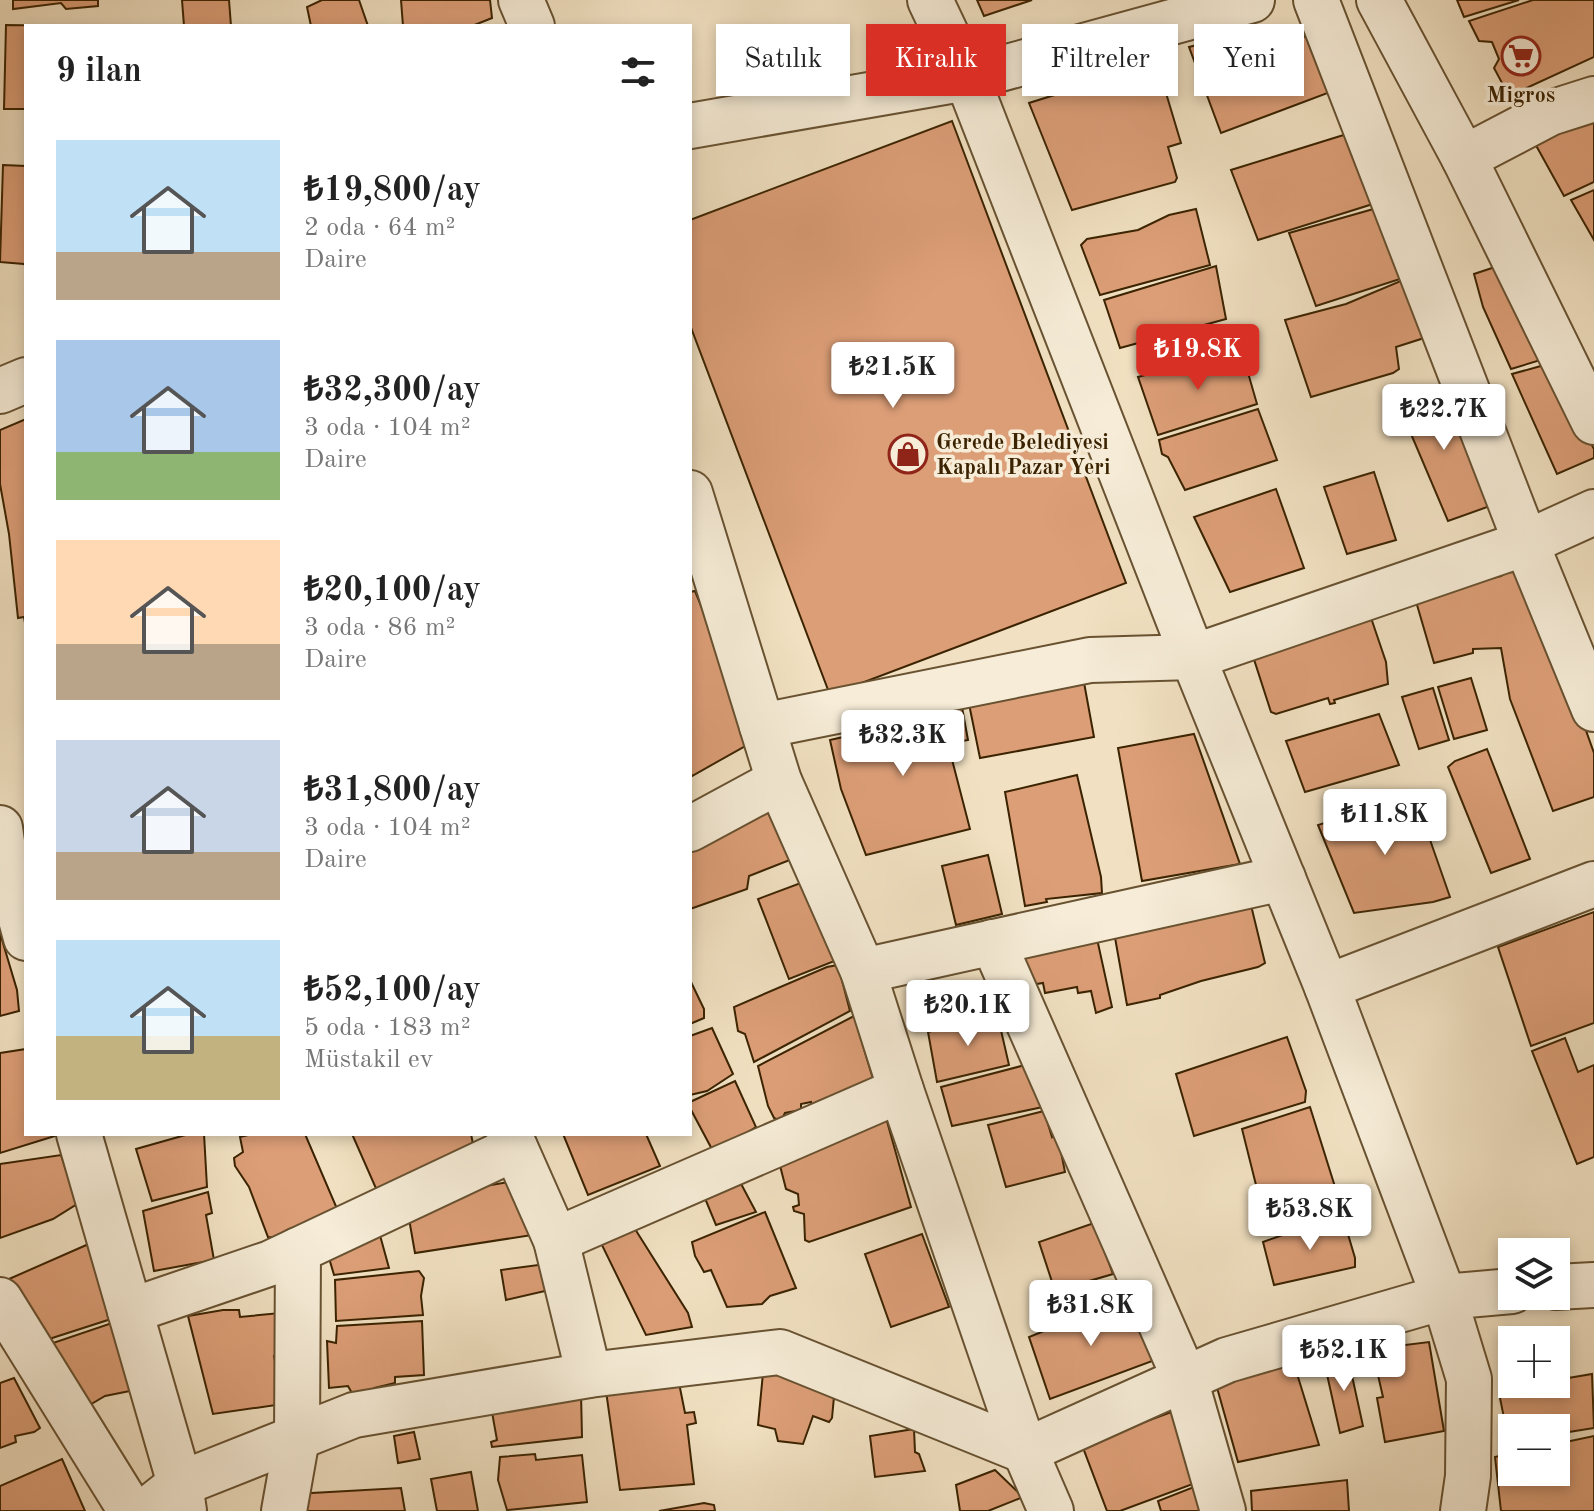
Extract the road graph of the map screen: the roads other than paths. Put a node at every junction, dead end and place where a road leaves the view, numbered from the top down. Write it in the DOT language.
graph roads {
  1 [pos="521,0"];
  2 [pos="930,0"];
  3 [pos="1252,0"];
  4 [pos="1316,0"];
  5 [pos="1379,0"];
  6 [pos="531,24"];
  7 [pos="941,24"];
  8 [pos="1006,67"];
  9 [pos="866,96"];
  10 [pos="974,96"];
  11 [pos="1594,99"];
  12 [pos="692,126"];
  13 [pos="1464,158"];
  14 [pos="24,381"];
  15 [pos="0,391"];
  16 [pos="1594,422"];
  17 [pos="692,506"];
  18 [pos="1594,512"];
  19 [pos="1526,543"];
  20 [pos="699,553"];
  21 [pos="1193,657"];
  22 [pos="1594,709"];
  23 [pos="762,726"];
  24 [pos="779,781"];
  25 [pos="692,828"];
  26 [pos="7,847"];
  27 [pos="1283,878"];
  28 [pos="1594,884"];
  29 [pos="24,928"];
  30 [pos="993,942"];
  31 [pos="863,971"];
  32 [pos="1327,987"];
  33 [pos="901,1090"];
  34 [pos="88,1137"];
  35 [pos="512,1141"];
  36 [pos="556,1240"];
  37 [pos="298,1250"];
  38 [pos="1594,1285"];
  39 [pos="1570,1286"];
  40 [pos="1498,1292"];
  41 [pos="1444,1297"];
  42 [pos="0,1300"];
  43 [pos="130,1311"];
  44 [pos="589,1375"];
  45 [pos="1185,1379"];
  46 [pos="297,1438"];
  47 [pos="1025,1451"];
  48 [pos="182,1498"];
  49 [pos="131,1511"];
  50 [pos="146,1511"];
  51 [pos="284,1511"];
  52 [pos="1051,1511"];
  53 [pos="1223,1511"];
  54 [pos="1463,1511"];
  1 -- 6 [label="street"];
  2 -- 7 [label="street"];
  3 -- 8 [label="street"];
  4 -- 19 [label="street"];
  5 -- 13 [label="street"];
  9 -- 12 [label="street"];
  10 -- 21 [label="street"];
  11 -- 13 [label="street"];
  13 -- 16 [label="street"];
  14 -- 15 [label="street"];
  17 -- 20 [label="street"];
  18 -- 19 [label="street"];
  19 -- 21 [label="street"];
  19 -- 22 [label="street"];
  20 -- 23 [label="street"];
  21 -- 23 [label="street"];
  21 -- 27 [label="street"];
  23 -- 24 [label="street"];
  24 -- 25 [label="street"];
  24 -- 31 [label="street"];
  26 -- 29 [label="street"];
  27 -- 30 [label="street"];
  27 -- 32 [label="street"];
  28 -- 32 [label="street"];
  30 -- 31 [label="street"];
  30 -- 45 [label="street"];
  31 -- 33 [label="street"];
  32 -- 41 [label="street"];
  33 -- 36 [label="street"];
  33 -- 47 [label="street"];
  34 -- 43 [label="street"];
  35 -- 36 [label="street"];
  35 -- 37 [label="street"];
  36 -- 44 [label="street"];
  37 -- 43 [label="street"];
  37 -- 46 [label="street"];
  38 -- 39 [label="street"];
  40 -- 41 [label="street"];
  41 -- 45 [label="street"];
  41 -- 54 [label="street"];
  42 -- 49 [label="street"];
  43 -- 48 [label="street"];
  44 -- 46 [label="street"];
  44 -- 47 [label="street"];
  45 -- 47 [label="street"];
  45 -- 53 [label="street"];
  46 -- 48 [label="street"];
  46 -- 51 [label="street"];
  47 -- 52 [label="street"];
  48 -- 50 [label="street"];
}
